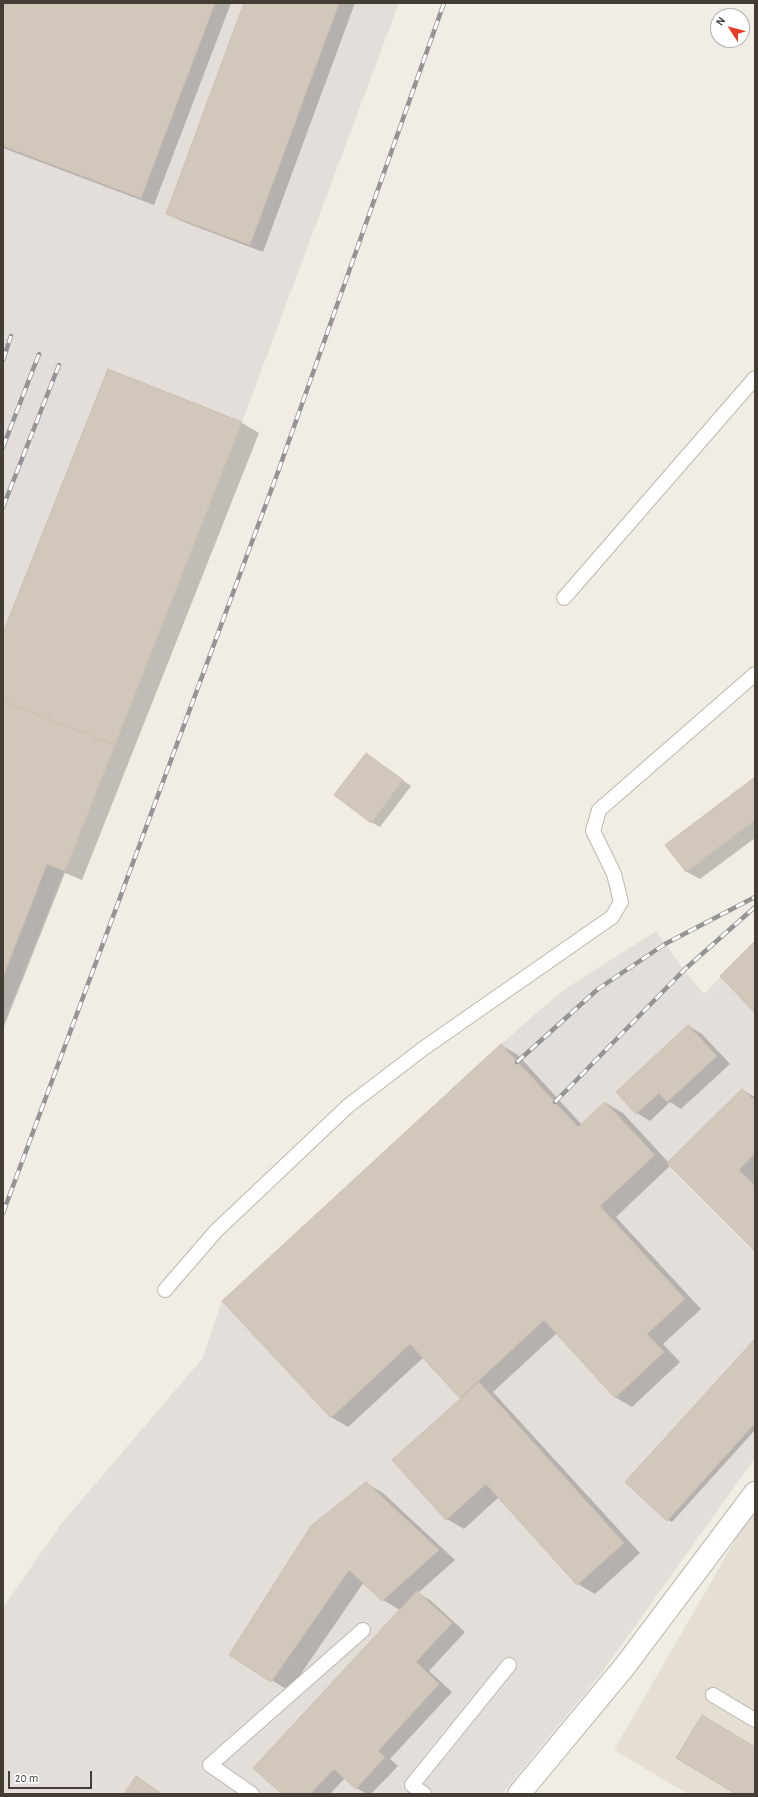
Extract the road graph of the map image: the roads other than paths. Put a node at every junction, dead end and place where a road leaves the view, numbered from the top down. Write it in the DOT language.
graph roads {
  1 [pos="755,378"];
  2 [pos="564,598"];
  3 [pos="755,674"];
  4 [pos="165,1290"];
  5 [pos="755,1493"];
  6 [pos="363,1630"];
  7 [pos="509,1665"];
  8 [pos="713,1695"];
  9 [pos="755,1720"];
  10 [pos="252,1794"];
  11 [pos="424,1794"];
  12 [pos="519,1794"];
  1 -- 2 [label="lane"];
  3 -- 4 [label="lane"];
  5 -- 12 [label="street"];
  6 -- 10 [label="lane"];
  7 -- 11 [label="lane"];
  8 -- 9 [label="lane"];
}
